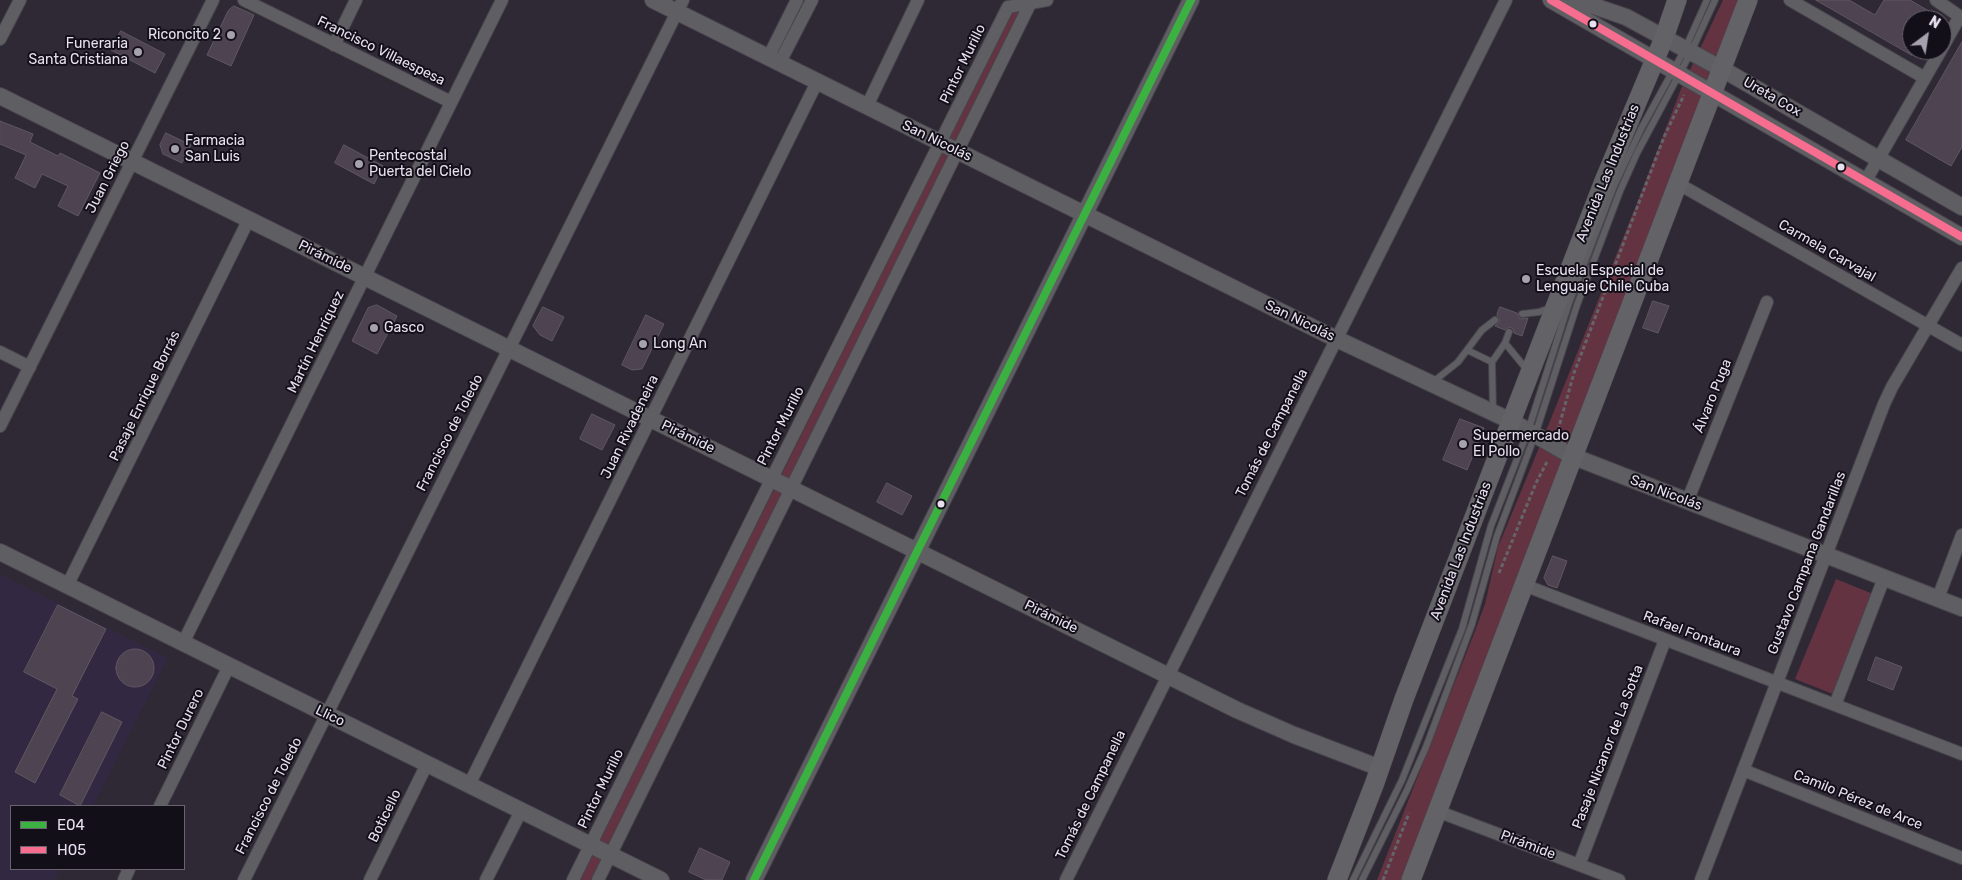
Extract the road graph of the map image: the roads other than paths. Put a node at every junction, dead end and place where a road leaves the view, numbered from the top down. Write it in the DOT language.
graph roads {
  1 [pos="20,0"];
  2 [pos="213,0"];
  3 [pos="244,0"];
  4 [pos="356,0"];
  5 [pos="502,0"];
  6 [pos="653,0"];
  7 [pos="797,0"];
  8 [pos="812,0"];
  9 [pos="918,0"];
  10 [pos="1047,0"];
  11 [pos="1191,0"];
  12 [pos="1506,0"];
  13 [pos="1551,0"];
  14 [pos="1576,0"];
  15 [pos="1677,0"];
  16 [pos="1707,0"];
  17 [pos="1716,0"];
  18 [pos="1748,0"];
  19 [pos="1790,0"];
  20 [pos="1936,0"];
  21 [pos="1005,3"];
  22 [pos="1030,4"];
  23 [pos="680,6"];
  24 [pos="1961,17"];
  25 [pos="1952,31"];
  26 [pos="1664,38"];
  27 [pos="0,39"];
  28 [pos="334,45"];
  29 [pos="1688,51"];
  30 [pos="774,59"];
  31 [pos="1654,60"];
  32 [pos="1935,60"];
  33 [pos="1722,69"];
  34 [pos="1676,72"];
  35 [pos="1925,78"];
  36 [pos="817,82"];
  37 [pos="1713,92"];
  38 [pos="0,96"];
  39 [pos="451,102"];
  40 [pos="867,106"];
  41 [pos="941,142"];
  42 [pos="958,151"];
  43 [pos="1878,158"];
  44 [pos="132,161"];
  45 [pos="1865,182"];
  46 [pos="1677,183"];
  47 [pos="1962,207"];
  48 [pos="1084,214"];
  49 [pos="249,219"];
  50 [pos="1962,237"];
  51 [pos="1962,268"];
  52 [pos="365,276"];
  53 [pos="1767,302"];
  54 [pos="1556,305"];
  55 [pos="1522,314"];
  56 [pos="1495,320"];
  57 [pos="1928,326"];
  58 [pos="1509,332"];
  59 [pos="1336,339"];
  60 [pos="1505,343"];
  61 [pos="1962,345"];
  62 [pos="510,348"];
  63 [pos="1467,350"];
  64 [pos="0,352"];
  65 [pos="1492,362"];
  66 [pos="30,367"];
  67 [pos="1530,373"];
  68 [pos="1431,384"];
  69 [pos="1493,413"];
  70 [pos="651,418"];
  71 [pos="1512,421"];
  72 [pos="0,426"];
  73 [pos="1532,433"];
  74 [pos="1572,456"];
  75 [pos="772,478"];
  76 [pos="792,488"];
  77 [pos="1688,502"];
  78 [pos="1962,535"];
  79 [pos="917,550"];
  80 [pos="0,552"];
  81 [pos="1827,556"];
  82 [pos="1884,578"];
  83 [pos="1524,585"];
  84 [pos="67,586"];
  85 [pos="1938,598"];
  86 [pos="1962,608"];
  87 [pos="1665,640"];
  88 [pos="183,643"];
  89 [pos="229,666"];
  90 [pos="1168,674"];
  91 [pos="1776,683"];
  92 [pos="1835,705"];
  93 [pos="327,714"];
  94 [pos="1962,754"];
  95 [pos="427,764"];
  96 [pos="1380,768"];
  97 [pos="1743,770"];
  98 [pos="470,785"];
  99 [pos="160,805"];
  100 [pos="521,811"];
  101 [pos="1438,811"];
  102 [pos="590,845"];
  103 [pos="610,855"];
  104 [pos="1962,858"];
  105 [pos="1579,865"];
  106 [pos="244,880"];
  107 [pos="370,880"];
  108 [pos="486,880"];
  109 [pos="573,880"];
  110 [pos="598,880"];
  111 [pos="661,880"];
  112 [pos="754,880"];
  113 [pos="1066,880"];
  114 [pos="1337,880"];
  115 [pos="1353,880"];
  116 [pos="1362,880"];
  117 [pos="1411,880"];
  118 [pos="1618,880"];
  119 [pos="1701,880"];
  1 -- 27 [label="street"];
  2 -- 44 [label="street, Juan Griego"];
  3 -- 28 [label="street, Francisco Villaespesa"];
  4 -- 28 [label="street"];
  5 -- 39 [label="street, Martín Henríquez"];
  6 -- 23 [label="street, San Nicolás"];
  7 -- 30 [label="street"];
  8 -- 30 [label="street"];
  9 -- 40 [label="street"];
  10 -- 22 [label="street, Pintor Murillo"];
  11 -- 48 [label="street"];
  12 -- 59 [label="street, Tomás de Campanella"];
  13 -- 31 [label="street, Ureta Cox"];
  14 -- 26 [label="street, Ureta Cox"];
  15 -- 26 [label="main road, Avenida Las Industrias"];
  16 -- 29 [label="lane"];
  17 -- 29 [label="lane"];
  18 -- 33 [label="main road"];
  19 -- 35 [label="street"];
  20 -- 24 [label="street"];
  21 -- 22 [label="street, Pintor Murillo"];
  21 -- 41 [label="street, Pintor Murillo"];
  22 -- 42 [label="street"];
  23 -- 30 [label="street, San Nicolás"];
  23 -- 62 [label="street, Francisco de Toledo"];
  24 -- 25 [label="street"];
  26 -- 29 [label="street, Ureta Cox"];
  26 -- 31 [label="main road, Avenida Las Industrias"];
  28 -- 39 [label="street, Francisco Villaespesa"];
  29 -- 33 [label="street, Ureta Cox"];
  29 -- 34 [label="lane"];
  30 -- 36 [label="street, San Nicolás"];
  31 -- 34 [label="street, Ureta Cox"];
  31 -- 54 [label="main road, Avenida Las Industrias"];
  32 -- 35 [label="street"];
  33 -- 37 [label="main road"];
  33 -- 43 [label="street, Ureta Cox"];
  34 -- 37 [label="street, Ureta Cox"];
  34 -- 73 [label="lane"];
  35 -- 43 [label="street"];
  36 -- 40 [label="street, San Nicolás"];
  36 -- 70 [label="street, Juan Rivadeneira"];
  37 -- 45 [label="street, Ureta Cox"];
  37 -- 46 [label="main road"];
  38 -- 44 [label="street, Pirámide"];
  39 -- 52 [label="street, Martín Henríquez"];
  40 -- 41 [label="street, San Nicolás"];
  41 -- 42 [label="street, San Nicolás"];
  41 -- 75 [label="street, Pintor Murillo"];
  42 -- 48 [label="street, San Nicolás"];
  42 -- 76 [label="street"];
  43 -- 45 [label="street"];
  43 -- 47 [label="street, Ureta Cox"];
  44 -- 49 [label="street, Pirámide"];
  44 -- 66 [label="street, Juan Griego"];
  45 -- 50 [label="street, Ureta Cox"];
  46 -- 57 [label="street, Carmela Carvajal"];
  46 -- 74 [label="main road"];
  48 -- 59 [label="street, San Nicolás"];
  48 -- 79 [label="street"];
  49 -- 52 [label="street, Pirámide"];
  49 -- 84 [label="street, Pasaje Enrique Borrás"];
  51 -- 57 [label="street, Gustavo Campana Gandarillas"];
  52 -- 62 [label="street, Pirámide"];
  52 -- 88 [label="street, Martín Henríquez"];
  53 -- 77 [label="street, Álvaro Puga"];
  54 -- 55 [label="lane"];
  54 -- 67 [label="main road, Avenida Las Industrias"];
  56 -- 63 [label="lane"];
  57 -- 61 [label="street, Carmela Carvajal"];
  57 -- 81 [label="street, Gustavo Campana Gandarillas"];
  58 -- 60 [label="lane"];
  59 -- 68 [label="street, San Nicolás"];
  59 -- 90 [label="street, Tomás de Campanella"];
  60 -- 65 [label="lane"];
  60 -- 67 [label="lane"];
  62 -- 70 [label="street, Pirámide"];
  62 -- 93 [label="street, Francisco de Toledo"];
  63 -- 65 [label="lane"];
  63 -- 68 [label="lane"];
  64 -- 66 [label="street"];
  65 -- 69 [label="lane"];
  66 -- 72 [label="street, Juan Griego"];
  67 -- 71 [label="main road, Avenida Las Industrias"];
  68 -- 69 [label="street, San Nicolás"];
  69 -- 71 [label="street, San Nicolás"];
  70 -- 75 [label="street, Pirámide"];
  70 -- 98 [label="street, Juan Rivadeneira"];
  71 -- 73 [label="street, San Nicolás"];
  71 -- 96 [label="main road, Avenida Las Industrias"];
  73 -- 74 [label="street, San Nicolás"];
  73 -- 115 [label="lane"];
  73 -- 116 [label="lane"];
  74 -- 77 [label="street, San Nicolás"];
  74 -- 83 [label="main road"];
  75 -- 76 [label="street, Pirámide"];
  75 -- 102 [label="street, Pintor Murillo"];
  76 -- 79 [label="street, Pirámide"];
  76 -- 103 [label="street"];
  77 -- 81 [label="street, San Nicolás"];
  78 -- 85 [label="street"];
  79 -- 90 [label="street, Pirámide"];
  79 -- 112 [label="street"];
  80 -- 84 [label="street, Llico"];
  81 -- 82 [label="street, San Nicolás"];
  81 -- 91 [label="street, Gustavo Campana Gandarillas"];
  82 -- 85 [label="street, San Nicolás"];
  82 -- 92 [label="street"];
  83 -- 87 [label="street, Rafael Fontaura"];
  83 -- 101 [label="main road"];
  84 -- 88 [label="street, Llico"];
  85 -- 86 [label="street, San Nicolás"];
  87 -- 91 [label="street, Rafael Fontaura"];
  87 -- 105 [label="street, Pasaje Nicanor de La Sotta"];
  88 -- 89 [label="street, Llico"];
  89 -- 93 [label="street, Llico"];
  89 -- 99 [label="street, Pintor Durero"];
  90 -- 96 [label="street, Pirámide"];
  90 -- 113 [label="street, Tomás de Campanella"];
  91 -- 92 [label="street, Rafael Fontaura"];
  91 -- 97 [label="street, Gustavo Campana Gandarillas"];
  92 -- 94 [label="street, Rafael Fontaura"];
  93 -- 95 [label="street, Llico"];
  93 -- 106 [label="street, Francisco de Toledo"];
  95 -- 98 [label="street, Llico"];
  95 -- 107 [label="street, Boticello"];
  96 -- 114 [label="main road, Avenida Las Industrias"];
  97 -- 104 [label="street, Camilo Pérez de Arce"];
  97 -- 119 [label="street, Gustavo Campana Gandarillas"];
  98 -- 100 [label="street, Llico"];
  100 -- 102 [label="street, Llico"];
  100 -- 108 [label="street"];
  101 -- 105 [label="street, Pirámide"];
  101 -- 117 [label="main road"];
  102 -- 103 [label="street, Llico"];
  102 -- 109 [label="street, Pintor Murillo"];
  103 -- 110 [label="street"];
  103 -- 111 [label="street, Llico"];
  105 -- 118 [label="street, Pirámide"];
}
